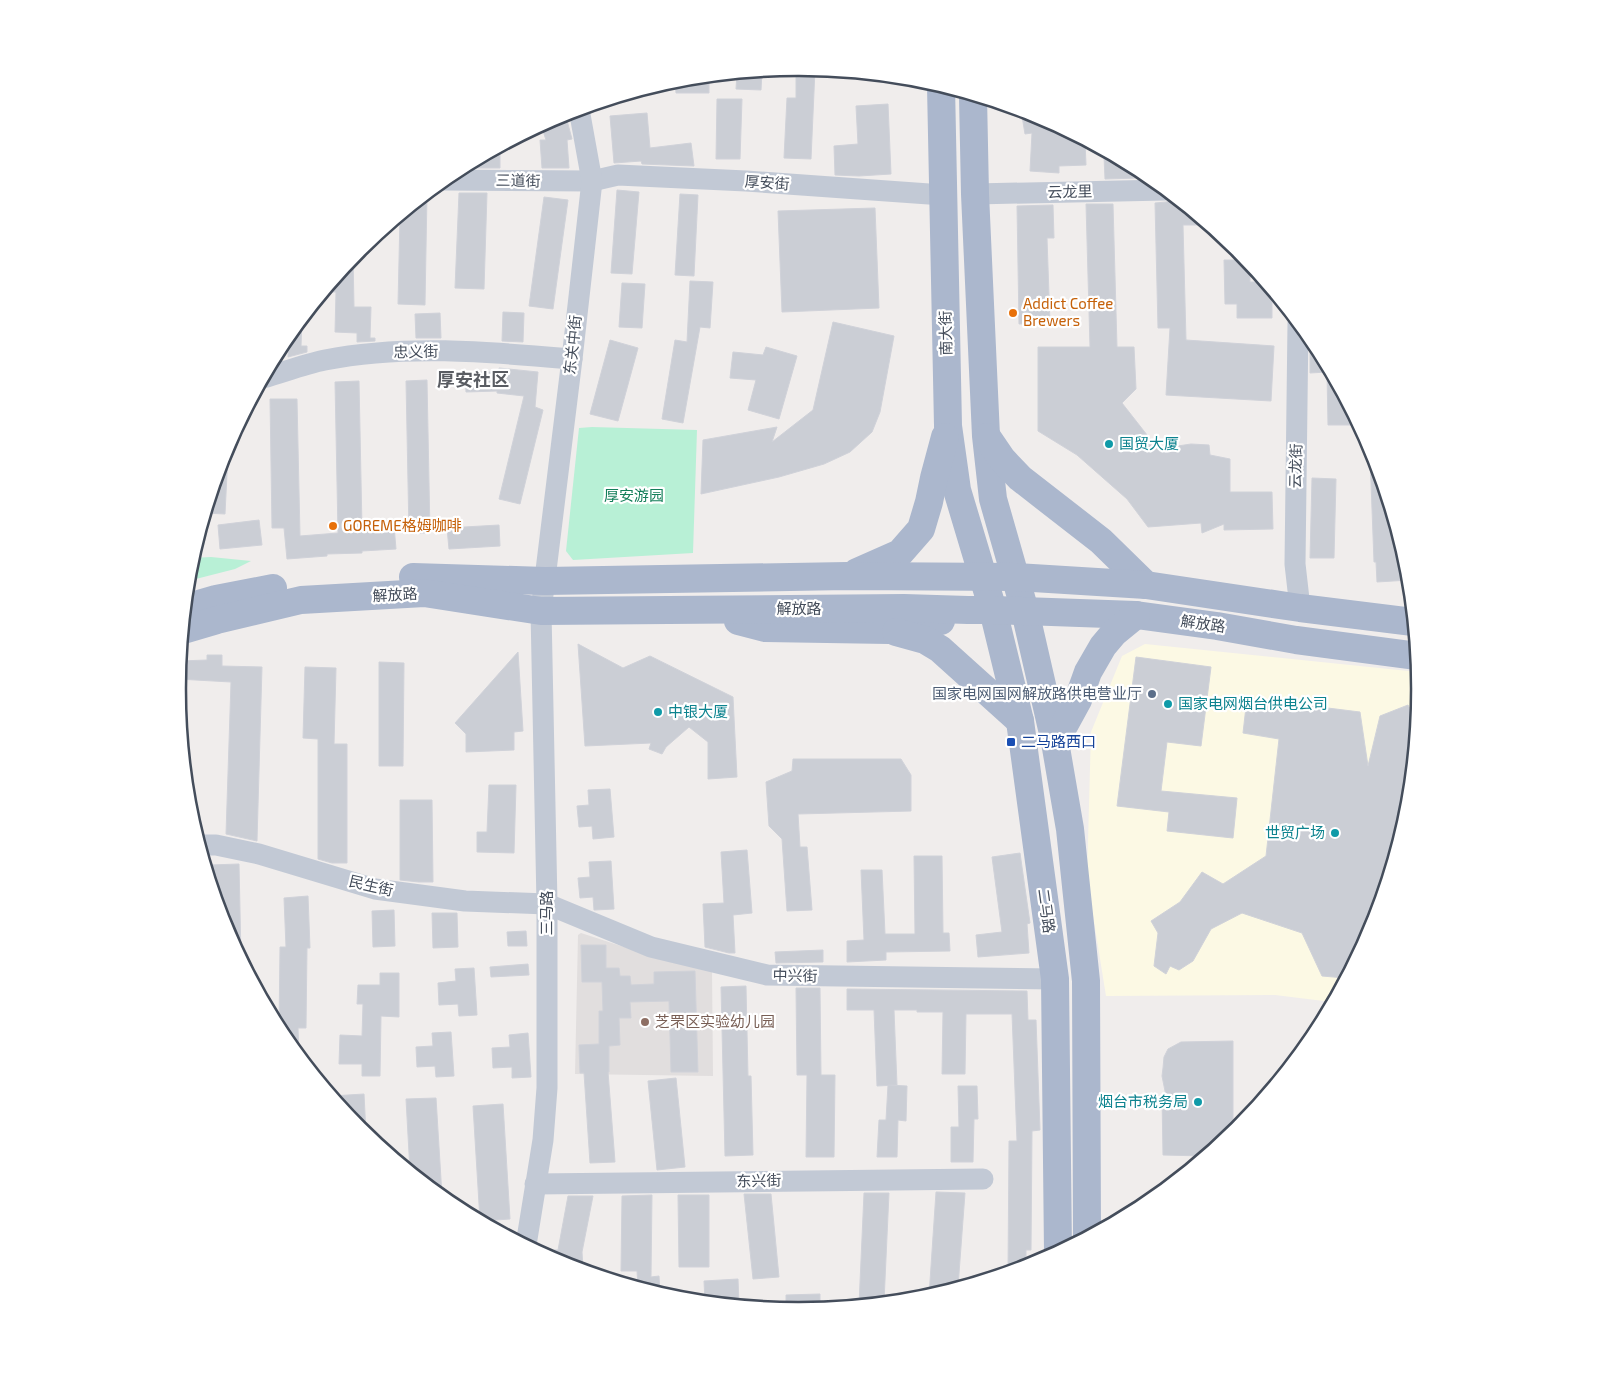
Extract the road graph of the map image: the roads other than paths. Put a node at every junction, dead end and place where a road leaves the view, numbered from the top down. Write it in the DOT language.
graph roads {
  1 [pos="940,93"];
  2 [pos="973,102"];
  3 [pos="580,117"];
  4 [pos="458,180"];
  5 [pos="592,181"];
  6 [pos="1154,190"];
  7 [pos="975,194"];
  8 [pos="943,196"];
  9 [pos="1298,334"];
  10 [pos="572,359"];
  11 [pos="273,375"];
  12 [pos="948,426"];
  13 [pos="986,436"];
  14 [pos="847,576"];
  15 [pos="982,576"];
  16 [pos="1016,577"];
  17 [pos="545,581"];
  18 [pos="1146,585"];
  19 [pos="192,606"];
  20 [pos="1300,608"];
  21 [pos="696,609"];
  22 [pos="980,610"];
  23 [pos="541,611"];
  24 [pos="1025,611"];
  25 [pos="1136,615"];
  26 [pos="1407,621"];
  27 [pos="189,628"];
  28 [pos="889,630"];
  29 [pos="1410,655"];
  30 [pos="1020,721"];
  31 [pos="1056,742"];
  32 [pos="206,845"];
  33 [pos="547,904"];
  34 [pos="1055,979"];
  35 [pos="983,1179"];
  36 [pos="535,1184"];
  37 [pos="1087,1230"];
  38 [pos="527,1239"];
  39 [pos="1058,1244"];
  1 -- 8 [label="main road, 南大街"];
  2 -- 7 [label="main road"];
  3 -- 5 [label="street, 东关中街"];
  4 -- 5 [label="street, 三道街"];
  5 -- 8 [label="street, 厚安街"];
  5 -- 10 [label="street, 东关中街"];
  6 -- 7 [label="street, 云龙里"];
  7 -- 13 [label="main road"];
  8 -- 12 [label="main road, 南大街"];
  9 -- 20 [label="street, 云龙街"];
  10 -- 11 [label="street, 忠义街"];
  10 -- 17 [label="street, 东关中街"];
  12 -- 14 [label="main road"];
  12 -- 15 [label="main road, 南大街"];
  13 -- 16 [label="main road"];
  13 -- 18 [label="main road"];
  14 -- 15 [label="main road, 解放路"];
  14 -- 17 [label="main road, 解放路"];
  15 -- 16 [label="main road, 解放路"];
  15 -- 22 [label="main road, 二马路"];
  16 -- 18 [label="main road, 解放路"];
  16 -- 24 [label="main road, 二马路"];
  17 -- 19 [label="main road, 解放路"];
  17 -- 23 [label="street, 三马路"];
  18 -- 20 [label="main road, 解放路"];
  20 -- 26 [label="main road, 解放路"];
  21 -- 22 [label="main road, 解放路"];
  21 -- 23 [label="main road, 解放路"];
  21 -- 28 [label="main road"];
  22 -- 24 [label="main road, 解放路"];
  22 -- 28 [label="main road"];
  22 -- 30 [label="main road, 二马路"];
  23 -- 27 [label="main road, 解放路"];
  23 -- 33 [label="street, 三马路"];
  24 -- 25 [label="main road, 解放路"];
  24 -- 31 [label="main road, 二马路"];
  25 -- 29 [label="main road, 解放路"];
  25 -- 31 [label="main road"];
  28 -- 30 [label="main road"];
  30 -- 34 [label="main road, 二马路"];
  31 -- 37 [label="main road, 二马路"];
  32 -- 33 [label="street, 民生街"];
  33 -- 34 [label="street, 中兴街"];
  33 -- 36 [label="street, 三马路"];
  34 -- 39 [label="main road, 二马路"];
  35 -- 36 [label="street, 东兴街"];
  36 -- 38 [label="street, 三马路"];
}
